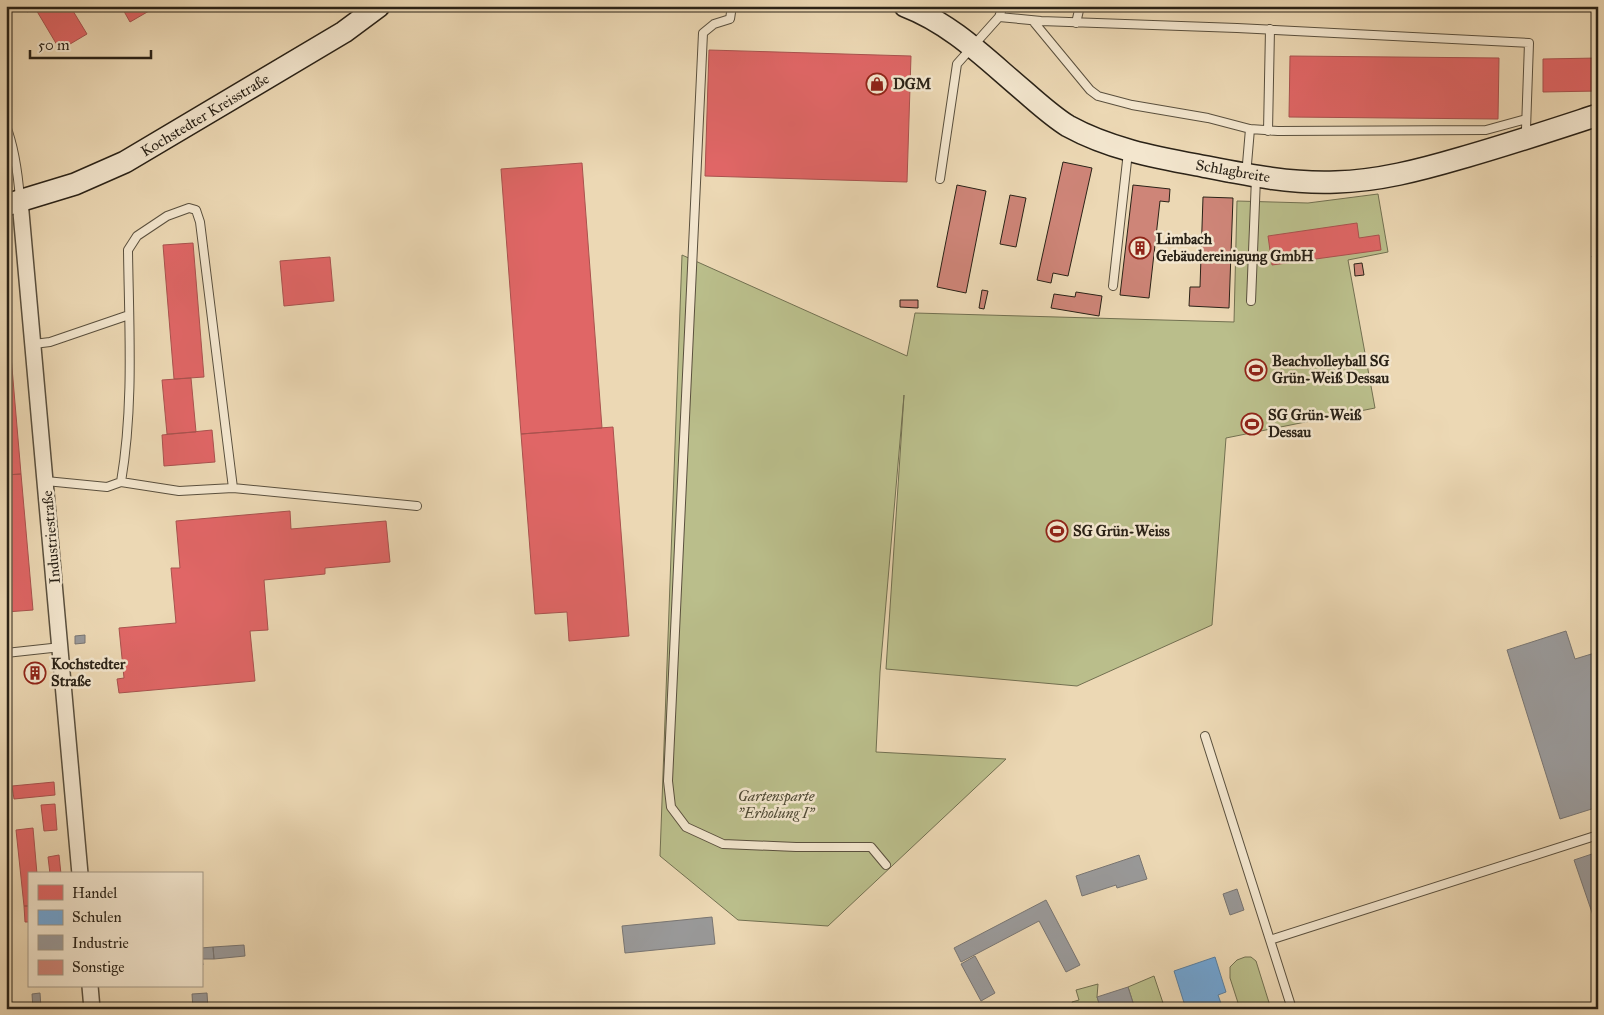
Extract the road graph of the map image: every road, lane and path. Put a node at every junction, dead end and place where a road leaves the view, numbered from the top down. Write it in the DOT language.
graph roads {
  1 [pos="379,6"];
  2 [pos="732,6"];
  3 [pos="905,6"];
  4 [pos="1003,6"];
  5 [pos="1080,6"];
  6 [pos="999,17"];
  7 [pos="1033,21"];
  8 [pos="1076,23"];
  9 [pos="1270,29"];
  10 [pos="972,46"];
  11 [pos="1598,116"];
  12 [pos="6,126"];
  13 [pos="1528,128"];
  14 [pos="1250,129"];
  15 [pos="1268,130"];
  16 [pos="1128,150"];
  17 [pos="1250,175"];
  18 [pos="940,179"];
  19 [pos="13,203"];
  20 [pos="1113,286"];
  21 [pos="1251,302"];
  22 [pos="129,315"];
  23 [pos="34,344"];
  24 [pos="46,481"];
  25 [pos="121,482"];
  26 [pos="233,488"];
  27 [pos="417,506"];
  28 [pos="61,647"];
  29 [pos="6,654"];
  30 [pos="1205,736"];
  31 [pos="1598,835"];
  32 [pos="886,865"];
  33 [pos="80,872"];
  34 [pos="1270,940"];
  35 [pos="90,988"];
  36 [pos="92,1009"];
  37 [pos="1292,1009"];
  1 -- 19 [label="street, Kochstedter Kreisstraße"];
  2 -- 32 [label="lane"];
  3 -- 10 [label="street, Schlagbreite"];
  4 -- 6 [label="lane"];
  5 -- 8 [label="lane"];
  6 -- 7 [label="lane"];
  6 -- 10 [label="lane"];
  7 -- 8 [label="lane"];
  7 -- 14 [label="lane"];
  8 -- 9 [label="lane"];
  9 -- 13 [label="lane"];
  9 -- 15 [label="lane"];
  10 -- 16 [label="street, Schlagbreite"];
  10 -- 18 [label="lane"];
  11 -- 13 [label="street, Schlagbreite"];
  12 -- 19 [label="lane"];
  13 -- 15 [label="lane"];
  13 -- 17 [label="street, Schlagbreite"];
  14 -- 15 [label="lane"];
  14 -- 17 [label="lane"];
  16 -- 17 [label="street, Schlagbreite"];
  16 -- 20 [label="lane"];
  17 -- 21 [label="lane"];
  19 -- 23 [label="street, Industriestraße"];
  22 -- 23 [label="lane"];
  22 -- 25 [label="lane"];
  22 -- 26 [label="lane"];
  23 -- 24 [label="street, Industriestraße"];
  24 -- 25 [label="lane"];
  24 -- 28 [label="street, Industriestraße"];
  25 -- 26 [label="lane"];
  26 -- 27 [label="lane"];
  28 -- 29 [label="lane"];
  28 -- 33 [label="street, Industriestraße"];
  30 -- 34 [label="lane"];
  31 -- 34 [label="lane"];
  34 -- 37 [label="lane"];
  35 -- 36 [label="street"];
}
